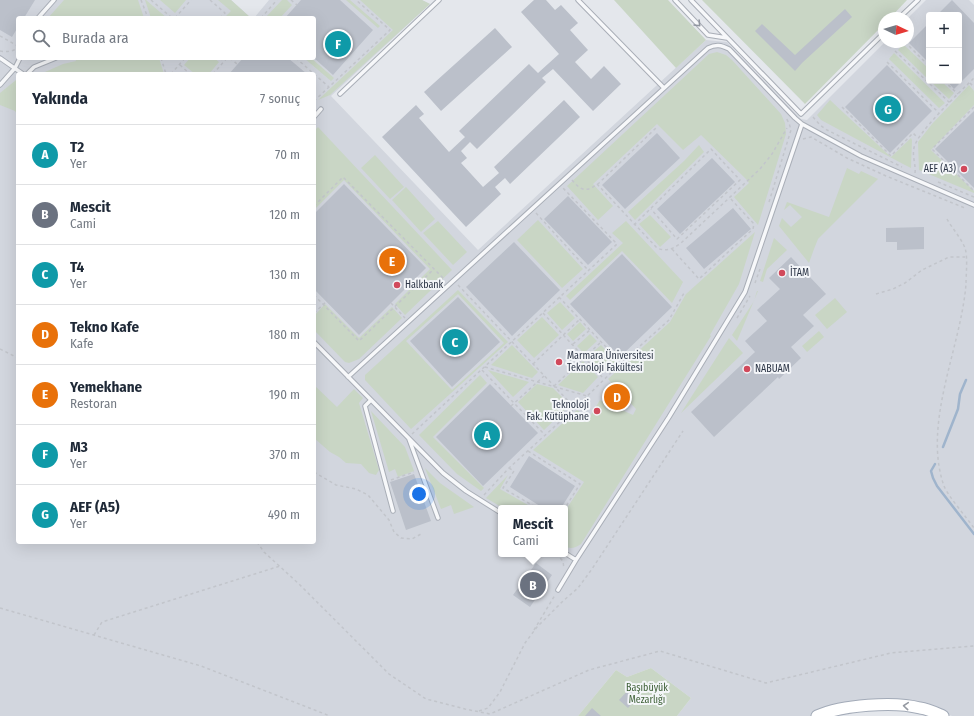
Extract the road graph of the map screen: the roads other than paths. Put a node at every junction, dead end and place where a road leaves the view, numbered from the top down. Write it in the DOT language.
graph roads {
  1 [pos="54,0"];
  2 [pos="439,0"];
  3 [pos="578,0"];
  4 [pos="675,0"];
  5 [pos="691,0"];
  6 [pos="918,0"];
  7 [pos="905,12"];
  8 [pos="40,16"];
  9 [pos="727,38"];
  10 [pos="878,39"];
  11 [pos="0,58"];
  12 [pos="19,60"];
  13 [pos="51,60"];
  14 [pos="15,68"];
  15 [pos="20,72"];
  16 [pos="29,72"];
  17 [pos="0,85"];
  18 [pos="664,88"];
  19 [pos="340,94"];
  20 [pos="321,109"];
  21 [pos="316,115"];
  22 [pos="802,124"];
  23 [pos="974,204"];
  24 [pos="316,344"];
  25 [pos="348,378"];
  26 [pos="371,400"];
  27 [pos="408,438"];
  28 [pos="393,511"];
  29 [pos="498,511"];
  30 [pos="438,518"];
  31 [pos="568,555"];
  32 [pos="576,560"];
  33 [pos="558,590"];
  34 [pos="817,716"];
  35 [pos="943,716"];
  1 -- 8 [label="lane"];
  2 -- 19 [label="lane"];
  3 -- 18 [label="lane"];
  4 -- 9 [label="lane, one-way"];
  5 -- 9 [label="lane"];
  6 -- 7 [label="lane"];
  9 -- 10 [label="lane"];
  11 -- 14 [label="lane"];
  12 -- 14 [label="lane"];
  13 -- 16 [label="lane"];
  14 -- 15 [label="lane"];
  14 -- 17 [label="lane"];
  18 -- 22 [label="lane"];
  18 -- 25 [label="lane"];
  20 -- 21 [label="lane"];
  22 -- 23 [label="lane"];
  22 -- 32 [label="lane"];
  24 -- 25 [label="lane"];
  25 -- 26 [label="lane"];
  26 -- 27 [label="lane"];
  26 -- 28 [label="lane"];
  27 -- 29 [label="lane"];
  27 -- 30 [label="lane"];
  31 -- 32 [label="lane"];
  32 -- 33 [label="lane"];
  35 -- 34 [label="main road, one-way"];
}
